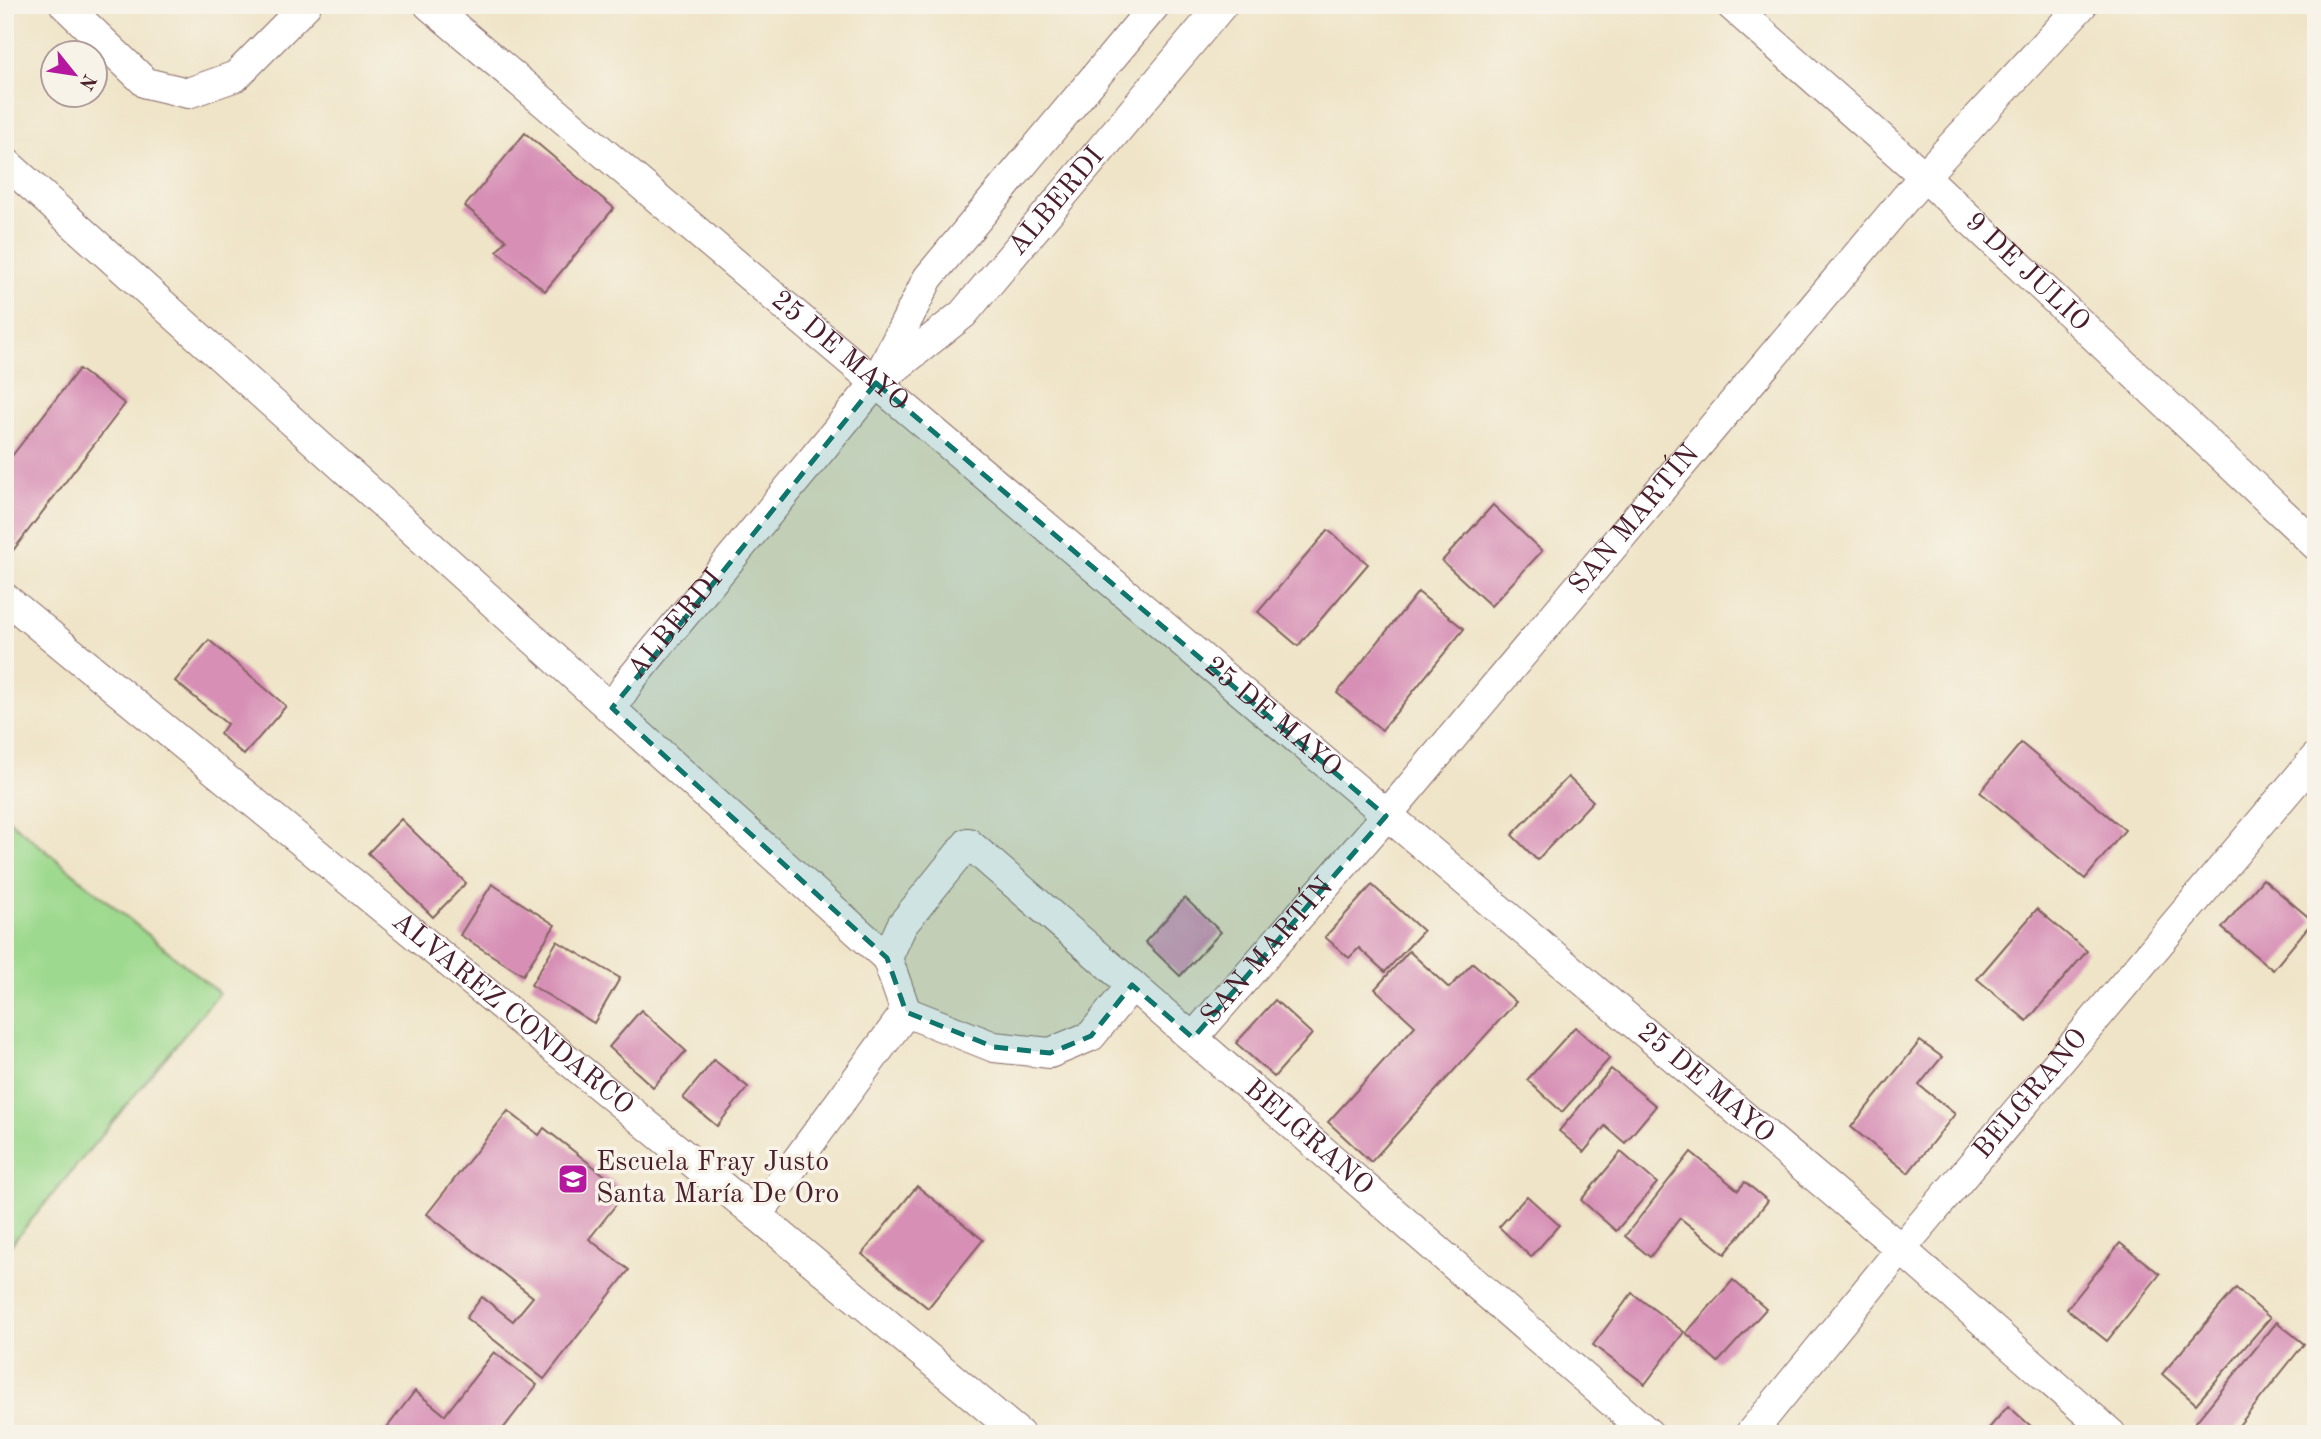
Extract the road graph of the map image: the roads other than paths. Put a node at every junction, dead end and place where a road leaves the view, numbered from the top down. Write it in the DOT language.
graph roads {
  1 [pos="65,5"];
  2 [pos="306,5"];
  3 [pos="429,5"];
  4 [pos="1154,5"];
  5 [pos="1222,5"];
  6 [pos="1731,5"];
  7 [pos="2082,5"];
  8 [pos="5,162"];
  9 [pos="1924,176"];
  10 [pos="876,383"];
  11 [pos="2316,545"];
  12 [pos="5,598"];
  13 [pos="612,708"];
  14 [pos="2316,758"];
  15 [pos="1386,816"];
  16 [pos="887,958"];
  17 [pos="1132,985"];
  18 [pos="906,1012"];
  19 [pos="1193,1038"];
  20 [pos="757,1215"];
  21 [pos="1901,1249"];
  22 [pos="1019,1434"];
  23 [pos="1649,1434"];
  24 [pos="1750,1434"];
  25 [pos="2111,1434"];
  1 -- 2 [label="street"];
  3 -- 10 [label="street, 25 DE MAYO"];
  4 -- 10 [label="street, ALBERDI"];
  5 -- 10 [label="street, ALBERDI"];
  6 -- 9 [label="street, 9 DE JULIO"];
  7 -- 9 [label="street, SAN MARTÍN"];
  8 -- 13 [label="street"];
  9 -- 11 [label="street, 9 DE JULIO"];
  9 -- 15 [label="street, SAN MARTÍN"];
  10 -- 13 [label="street, ALBERDI"];
  10 -- 15 [label="street, 25 DE MAYO"];
  12 -- 20 [label="street, ALVAREZ CONDARCO"];
  13 -- 16 [label="street"];
  14 -- 21 [label="street, BELGRANO"];
  15 -- 19 [label="street, SAN MARTÍN"];
  15 -- 21 [label="street, 25 DE MAYO"];
  16 -- 17 [label="street, BELGRANO"];
  16 -- 18 [label="street"];
  17 -- 18 [label="street"];
  17 -- 19 [label="street, BELGRANO"];
  18 -- 20 [label="street"];
  19 -- 23 [label="street, BELGRANO"];
  20 -- 22 [label="street, ALVAREZ CONDARCO"];
  21 -- 24 [label="street, BELGRANO"];
  21 -- 25 [label="street, 25 DE MAYO"];
}
